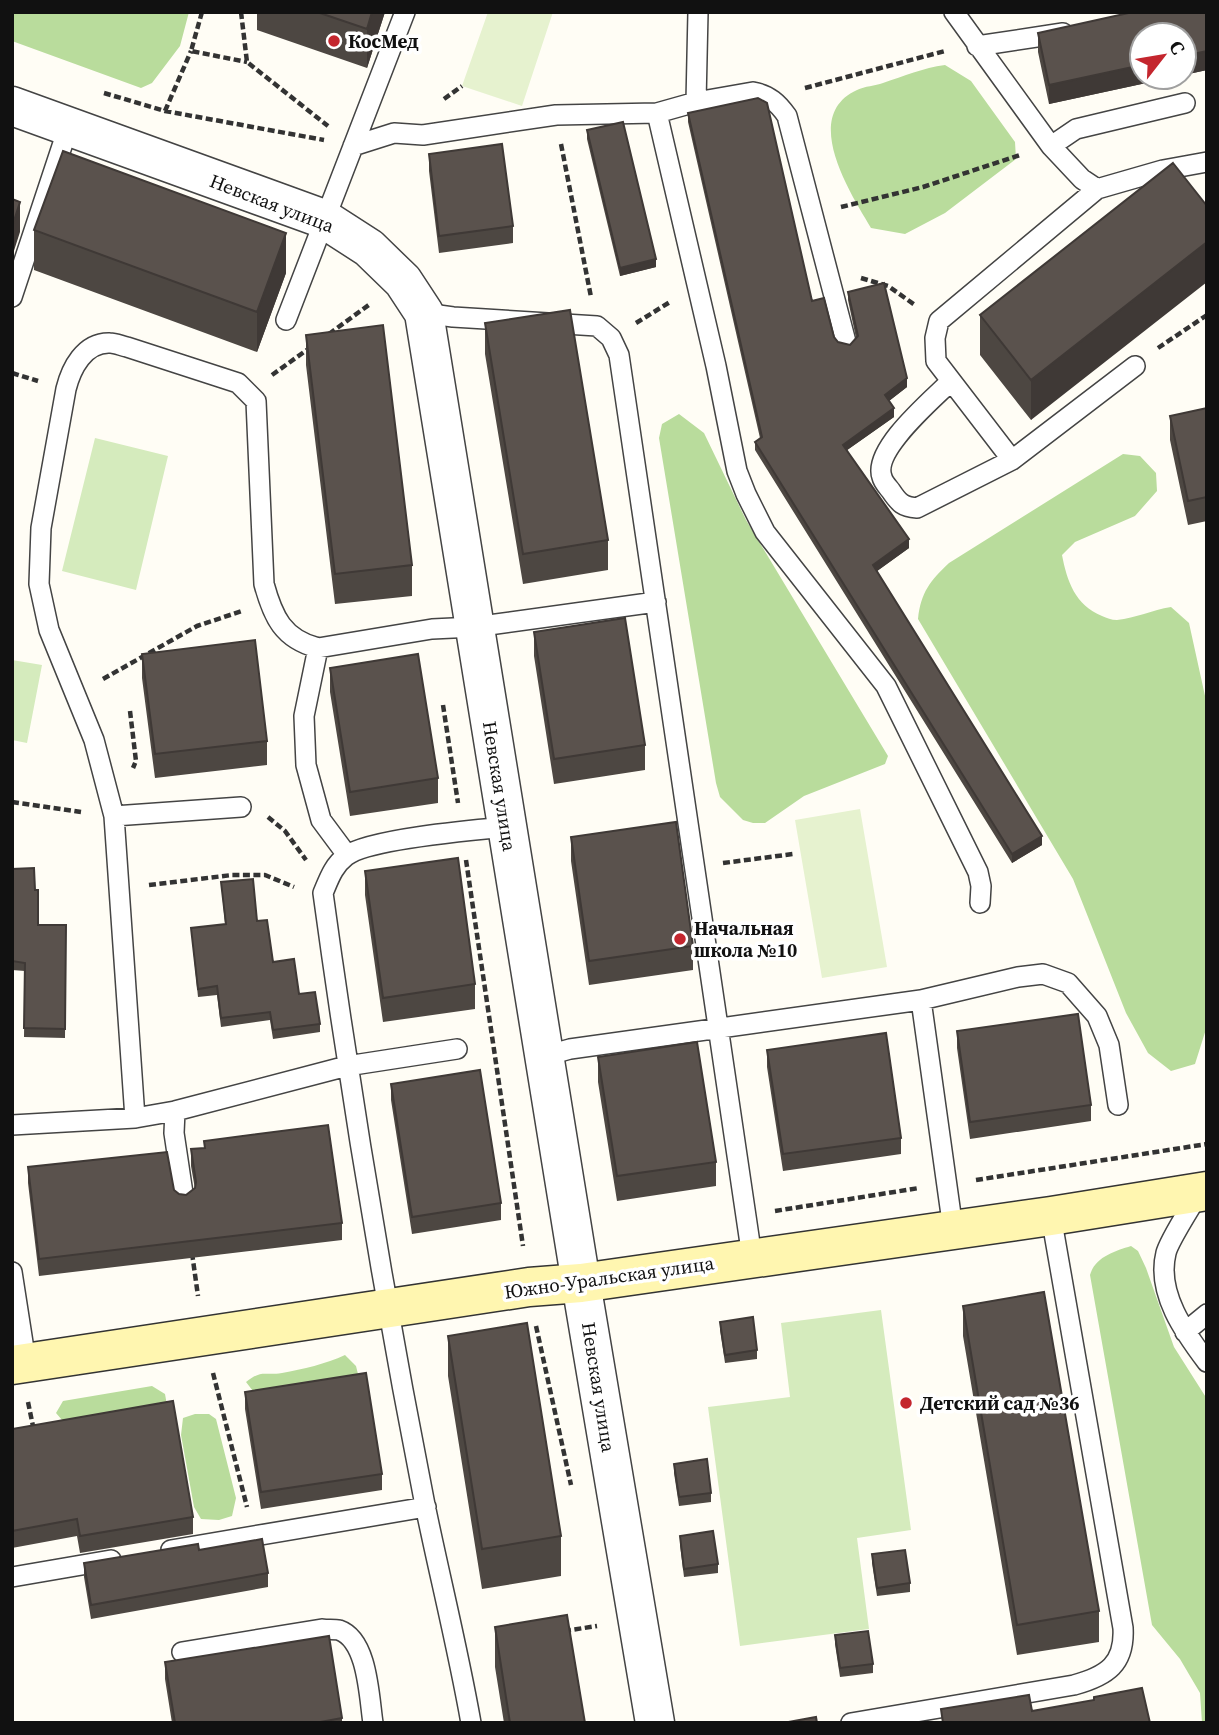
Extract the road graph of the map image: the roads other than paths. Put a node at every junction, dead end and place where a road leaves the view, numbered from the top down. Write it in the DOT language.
graph roads {
  1 [pos="405,12"];
  2 [pos="698,12"];
  3 [pos="954,12"];
  4 [pos="1084,29"];
  5 [pos="977,46"];
  6 [pos="695,102"];
  7 [pos="1185,103"];
  8 [pos="12,106"];
  9 [pos="657,113"];
  10 [pos="68,128"];
  11 [pos="353,146"];
  12 [pos="1051,146"];
  13 [pos="1207,162"];
  14 [pos="1097,190"];
  15 [pos="324,219"];
  16 [pos="12,297"];
  17 [pos="425,313"];
  18 [pos="286,320"];
  19 [pos="846,342"];
  20 [pos="1135,366"];
  21 [pos="950,382"];
  22 [pos="1012,460"];
  23 [pos="656,602"];
  24 [pos="474,627"];
  25 [pos="318,648"];
  26 [pos="241,807"];
  27 [pos="114,816"];
  28 [pos="507,827"];
  29 [pos="347,855"];
  30 [pos="980,903"];
  31 [pos="921,1000"];
  32 [pos="719,1030"];
  33 [pos="457,1049"];
  34 [pos="545,1056"];
  35 [pos="347,1066"];
  36 [pos="1118,1105"];
  37 [pos="175,1111"];
  38 [pos="135,1118"];
  39 [pos="12,1125"];
  40 [pos="1204,1187"];
  41 [pos="184,1200"];
  42 [pos="1051,1216"];
  43 [pos="953,1229"];
  44 [pos="752,1257"];
  45 [pos="12,1272"];
  46 [pos="581,1283"];
  47 [pos="389,1310"];
  48 [pos="1207,1314"];
  49 [pos="1185,1332"];
  50 [pos="1207,1362"];
  51 [pos="19,1363"];
  52 [pos="426,1507"];
  53 [pos="157,1552"];
  54 [pos="130,1557"];
  55 [pos="12,1577"];
  56 [pos="182,1652"];
  57 [pos="373,1723"];
  58 [pos="471,1723"];
  59 [pos="655,1723"];
  60 [pos="851,1723"];
  1 -- 11 [label="lane"];
  2 -- 6 [label="lane"];
  3 -- 5 [label="lane"];
  4 -- 5 [label="lane"];
  5 -- 12 [label="lane"];
  6 -- 9 [label="lane"];
  6 -- 19 [label="lane"];
  7 -- 12 [label="lane"];
  8 -- 10 [label="street, Невская улица"];
  9 -- 11 [label="lane"];
  9 -- 30 [label="lane"];
  10 -- 15 [label="street, Невская улица"];
  10 -- 16 [label="lane"];
  11 -- 15 [label="lane"];
  12 -- 14 [label="lane"];
  13 -- 14 [label="lane"];
  14 -- 21 [label="lane"];
  15 -- 17 [label="street, Невская улица"];
  15 -- 18 [label="lane"];
  17 -- 23 [label="lane"];
  17 -- 24 [label="street, Невская улица"];
  20 -- 22 [label="lane"];
  21 -- 22 [label="lane"];
  21 -- 22 [label="lane"];
  23 -- 24 [label="lane"];
  23 -- 32 [label="lane"];
  24 -- 25 [label="lane"];
  24 -- 28 [label="street, Невская улица"];
  25 -- 27 [label="lane"];
  25 -- 29 [label="lane"];
  26 -- 27 [label="lane"];
  27 -- 38 [label="lane"];
  28 -- 29 [label="lane"];
  28 -- 34 [label="street, Невская улица"];
  29 -- 35 [label="lane"];
  31 -- 32 [label="lane"];
  31 -- 36 [label="lane"];
  31 -- 43 [label="lane"];
  32 -- 34 [label="lane"];
  32 -- 44 [label="lane"];
  33 -- 35 [label="lane"];
  34 -- 46 [label="street, Невская улица"];
  35 -- 37 [label="lane"];
  35 -- 47 [label="lane"];
  37 -- 38 [label="lane"];
  37 -- 41 [label="lane"];
  38 -- 39 [label="lane"];
  40 -- 42 [label="main road, Южно-Уральская улица"];
  40 -- 49 [label="lane"];
  42 -- 43 [label="main road, Южно-Уральская улица"];
  42 -- 60 [label="lane"];
  43 -- 44 [label="main road, Южно-Уральская улица"];
  44 -- 46 [label="main road, Южно-Уральская улица"];
  45 -- 51 [label="lane"];
  46 -- 47 [label="main road, Южно-Уральская улица"];
  46 -- 59 [label="street, Невская улица"];
  47 -- 51 [label="main road, Южно-Уральская улица"];
  47 -- 52 [label="lane"];
  48 -- 49 [label="lane"];
  49 -- 50 [label="lane"];
  52 -- 53 [label="lane"];
  52 -- 58 [label="lane"];
  54 -- 55 [label="lane"];
  56 -- 57 [label="lane"];
}
